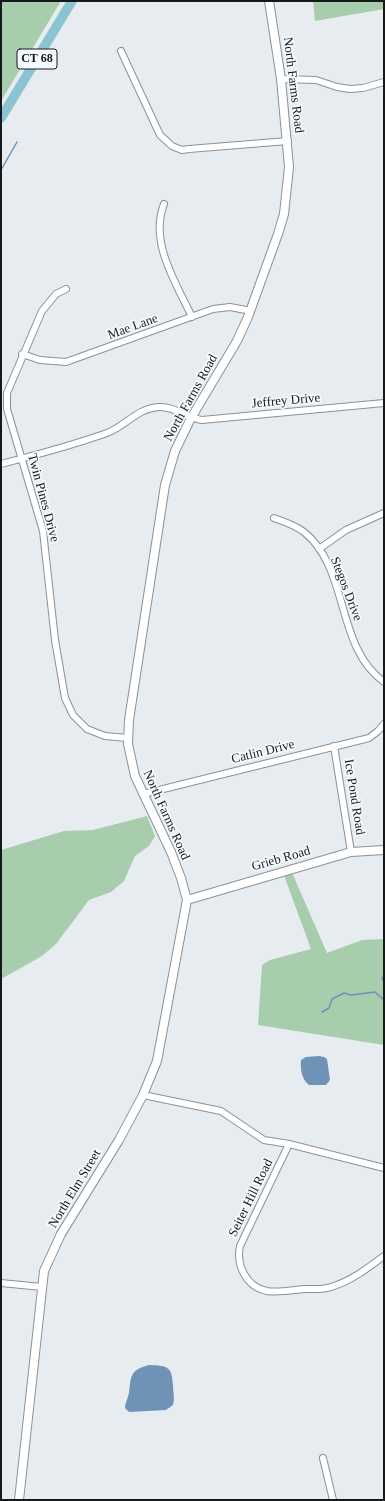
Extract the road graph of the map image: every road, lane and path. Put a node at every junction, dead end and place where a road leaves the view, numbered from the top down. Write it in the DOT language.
graph roads {
  1 [pos="72,1"];
  2 [pos="269,1"];
  3 [pos="121,51"];
  4 [pos="281,79"];
  5 [pos="384,82"];
  6 [pos="1,118"];
  7 [pos="288,141"];
  8 [pos="164,204"];
  9 [pos="66,289"];
  10 [pos="251,311"];
  11 [pos="192,317"];
  12 [pos="22,354"];
  13 [pos="384,403"];
  14 [pos="191,418"];
  15 [pos="22,458"];
  16 [pos="1,464"];
  17 [pos="384,513"];
  18 [pos="274,518"];
  19 [pos="319,549"];
  20 [pos="384,682"];
  21 [pos="384,724"];
  22 [pos="128,738"];
  23 [pos="334,746"];
  24 [pos="143,794"];
  25 [pos="384,850"];
  26 [pos="351,852"];
  27 [pos="186,900"];
  28 [pos="143,1095"];
  29 [pos="289,1144"];
  30 [pos="384,1168"];
  31 [pos="384,1256"];
  32 [pos="1,1283"];
  33 [pos="42,1287"];
  34 [pos="323,1458"];
  35 [pos="19,1500"];
  36 [pos="333,1500"];
  1 -- 6 [label="main road, CT 68"];
  2 -- 4 [label="main road, North Farms Road"];
  3 -- 7 [label="street"];
  4 -- 5 [label="street"];
  4 -- 7 [label="main road, North Farms Road"];
  7 -- 10 [label="main road, North Farms Road"];
  8 -- 11 [label="street"];
  9 -- 12 [label="street, Twin Pines Drive"];
  10 -- 11 [label="street, Mae Lane"];
  10 -- 14 [label="main road, North Farms Road"];
  11 -- 12 [label="street, Mae Lane"];
  12 -- 15 [label="street, Twin Pines Drive"];
  13 -- 14 [label="street, Jeffrey Drive"];
  14 -- 15 [label="street"];
  14 -- 22 [label="main road, North Farms Road"];
  15 -- 16 [label="street"];
  15 -- 22 [label="street, Twin Pines Drive"];
  17 -- 19 [label="street"];
  18 -- 19 [label="street, Stegos Drive"];
  19 -- 20 [label="street, Stegos Drive"];
  21 -- 23 [label="street, Catlin Drive"];
  22 -- 24 [label="main road, North Farms Road"];
  23 -- 24 [label="street, Catlin Drive"];
  23 -- 26 [label="street, Ice Pond Road"];
  24 -- 27 [label="main road, North Farms Road"];
  25 -- 26 [label="main road, Grieb Road"];
  26 -- 27 [label="main road, Grieb Road"];
  27 -- 28 [label="main road, North Elm Street"];
  28 -- 29 [label="street, Seiter Hill Road"];
  28 -- 33 [label="main road, North Elm Street"];
  29 -- 30 [label="street, Seiter Hill Road"];
  29 -- 31 [label="street, Seiter Hill Road"];
  32 -- 33 [label="street"];
  33 -- 35 [label="main road, North Elm Street"];
  34 -- 36 [label="street"];
}
